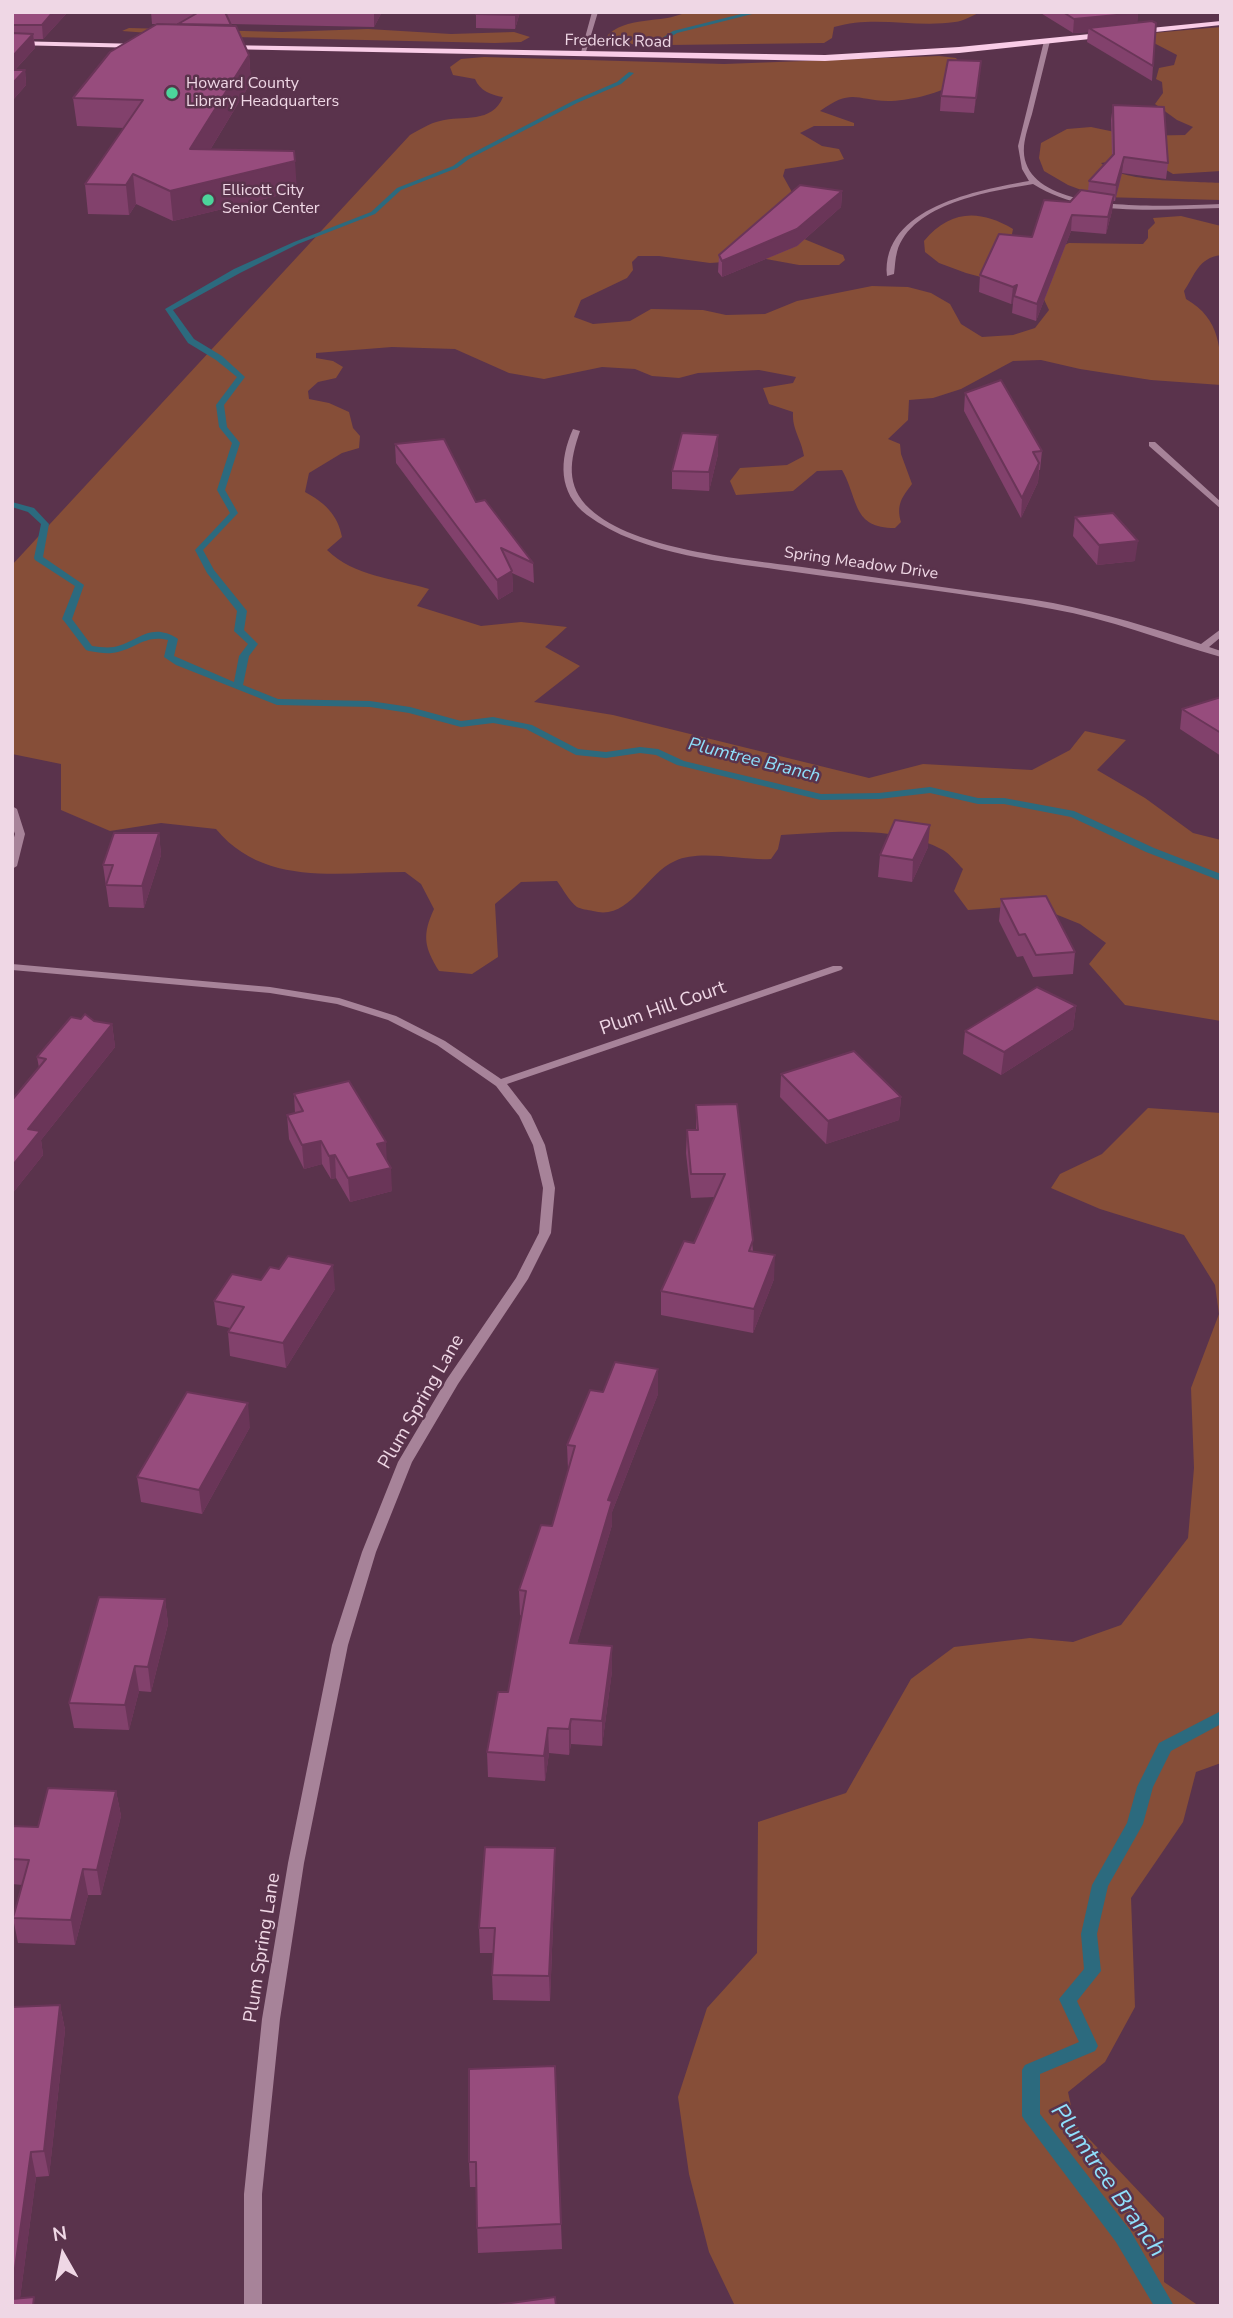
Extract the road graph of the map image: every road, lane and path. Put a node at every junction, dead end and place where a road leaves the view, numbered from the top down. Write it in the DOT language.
graph roads {
  1 [pos="595,12"];
  2 [pos="1221,23"];
  3 [pos="1046,41"];
  4 [pos="12,43"];
  5 [pos="152,46"];
  6 [pos="216,47"];
  7 [pos="582,55"];
  8 [pos="1034,182"];
  9 [pos="1221,206"];
  10 [pos="890,274"];
  11 [pos="576,431"];
  12 [pos="1152,444"];
  13 [pos="1221,507"];
  14 [pos="1221,632"];
  15 [pos="1204,647"];
  16 [pos="1221,654"];
  17 [pos="12,809"];
  18 [pos="12,866"];
  19 [pos="12,967"];
  20 [pos="837,968"];
  21 [pos="500,1083"];
  22 [pos="253,2306"];
  1 -- 7 [label="street"];
  2 -- 3 [label="main road, Frederick Road"];
  3 -- 7 [label="main road, Frederick Road"];
  3 -- 8 [label="street"];
  4 -- 5 [label="main road"];
  6 -- 7 [label="main road, Frederick Road"];
  8 -- 9 [label="street"];
  8 -- 10 [label="street"];
  11 -- 15 [label="street, Spring Meadow Drive"];
  12 -- 13 [label="street"];
  14 -- 15 [label="street"];
  15 -- 16 [label="street, Spring Meadow Drive"];
  17 -- 18 [label="street"];
  19 -- 21 [label="street, Plum Spring Lane"];
  20 -- 21 [label="street, Plum Hill Court"];
  21 -- 22 [label="street, Plum Spring Lane"];
}
